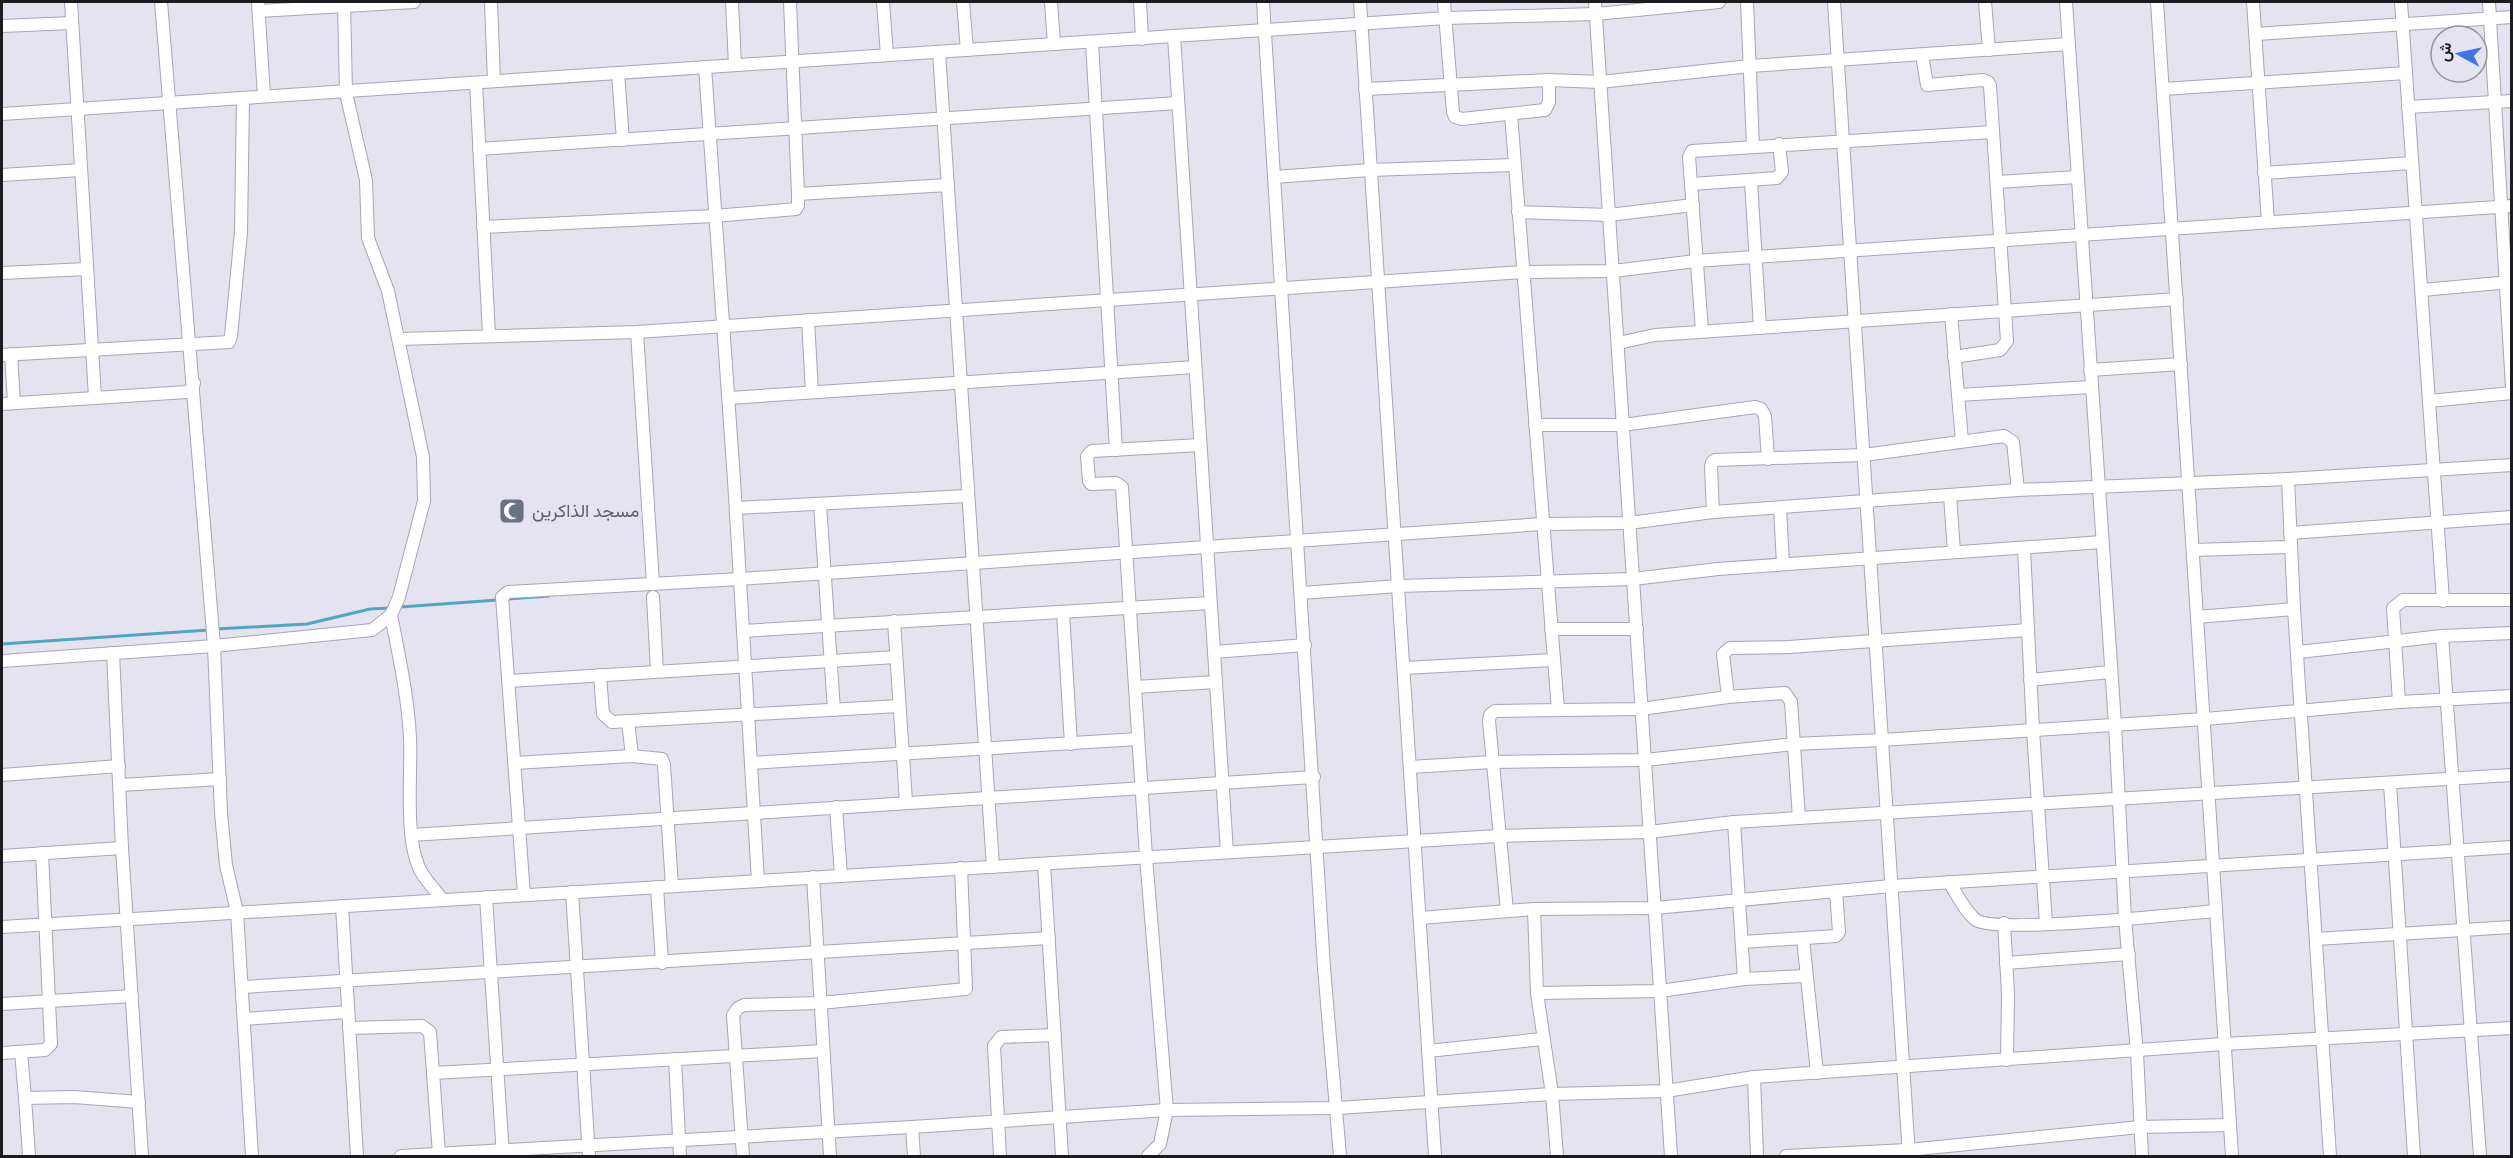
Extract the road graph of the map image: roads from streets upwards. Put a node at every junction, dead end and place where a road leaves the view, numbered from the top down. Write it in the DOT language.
graph roads {
  1 [pos="71,2"];
  2 [pos="161,2"];
  3 [pos="414,2"];
  4 [pos="491,2"];
  5 [pos="732,2"];
  6 [pos="790,2"];
  7 [pos="883,2"];
  8 [pos="963,2"];
  9 [pos="1051,2"];
  10 [pos="1140,2"];
  11 [pos="1263,2"];
  12 [pos="1360,2"];
  13 [pos="1444,2"];
  14 [pos="1719,2"];
  15 [pos="1747,2"];
  16 [pos="1834,2"];
  17 [pos="1985,2"];
  18 [pos="2066,2"];
  19 [pos="2157,2"];
  20 [pos="2253,2"];
  21 [pos="2401,2"];
  22 [pos="2489,2"];
  23 [pos="344,4"];
  24 [pos="258,6"];
  25 [pos="1596,8"];
  26 [pos="2511,17"];
  27 [pos="1446,18"];
  28 [pos="2490,19"];
  29 [pos="72,22"];
  30 [pos="1361,24"];
  31 [pos="2402,24"];
  32 [pos="2,26"];
  33 [pos="1264,31"];
  34 [pos="2256,34"];
  35 [pos="1173,36"];
  36 [pos="1142,39"];
  37 [pos="1092,43"];
  38 [pos="1054,44"];
  39 [pos="2069,44"];
  40 [pos="967,50"];
  41 [pos="1989,50"];
  42 [pos="939,52"];
  43 [pos="887,55"];
  44 [pos="1922,56"];
  45 [pos="793,61"];
  46 [pos="1838,61"];
  47 [pos="735,65"];
  48 [pos="1750,66"];
  49 [pos="705,67"];
  50 [pos="618,73"];
  51 [pos="2406,73"];
  52 [pos="1549,80"];
  53 [pos="494,81"];
  54 [pos="1600,82"];
  55 [pos="2259,82"];
  56 [pos="476,83"];
  57 [pos="1451,84"];
  58 [pos="1365,89"];
  59 [pos="2163,89"];
  60 [pos="346,93"];
  61 [pos="264,96"];
  62 [pos="243,98"];
  63 [pos="2511,100"];
  64 [pos="2493,102"];
  65 [pos="168,103"];
  66 [pos="1178,104"];
  67 [pos="2408,107"];
  68 [pos="77,109"];
  69 [pos="1095,110"];
  70 [pos="2,114"];
  71 [pos="1511,114"];
  72 [pos="944,120"];
  73 [pos="796,128"];
  74 [pos="1994,132"];
  75 [pos="708,134"];
  76 [pos="623,140"];
  77 [pos="1843,142"];
  78 [pos="1779,144"];
  79 [pos="1753,146"];
  80 [pos="479,149"];
  81 [pos="2412,163"];
  82 [pos="1514,165"];
  83 [pos="81,170"];
  84 [pos="1370,170"];
  85 [pos="2264,173"];
  86 [pos="2,175"];
  87 [pos="1274,177"];
  88 [pos="2078,177"];
  89 [pos="1751,181"];
  90 [pos="1997,182"];
  91 [pos="1692,184"];
  92 [pos="948,185"];
  93 [pos="798,194"];
  94 [pos="1693,205"];
  95 [pos="2506,206"];
  96 [pos="1518,212"];
  97 [pos="2415,213"];
  98 [pos="1609,215"];
  99 [pos="714,216"];
  100 [pos="2268,222"];
  101 [pos="483,227"];
  102 [pos="2172,229"];
  103 [pos="2081,235"];
  104 [pos="2001,240"];
  105 [pos="1850,250"];
  106 [pos="1756,256"];
  107 [pos="1696,261"];
  108 [pos="87,269"];
  109 [pos="1613,271"];
  110 [pos="1523,272"];
  111 [pos="2,273"];
  112 [pos="1378,282"];
  113 [pos="2508,282"];
  114 [pos="1281,288"];
  115 [pos="2422,290"];
  116 [pos="1190,294"];
  117 [pos="2177,299"];
  118 [pos="1105,301"];
  119 [pos="2086,304"];
  120 [pos="956,310"];
  121 [pos="2006,311"];
  122 [pos="1951,314"];
  123 [pos="808,320"];
  124 [pos="1854,321"];
  125 [pos="723,325"];
  126 [pos="1760,328"];
  127 [pos="1702,331"];
  128 [pos="638,332"];
  129 [pos="489,335"];
  130 [pos="399,339"];
  131 [pos="1618,343"];
  132 [pos="190,345"];
  133 [pos="92,351"];
  134 [pos="6,355"];
  135 [pos="1954,357"];
  136 [pos="2181,364"];
  137 [pos="1195,366"];
  138 [pos="2090,370"];
  139 [pos="1111,372"];
  140 [pos="961,381"];
  141 [pos="194,383"];
  142 [pos="2091,387"];
  143 [pos="2511,387"];
  144 [pos="812,392"];
  145 [pos="2511,393"];
  146 [pos="1958,395"];
  147 [pos="95,397"];
  148 [pos="729,398"];
  149 [pos="2429,401"];
  150 [pos="8,403"];
  151 [pos="1535,425"];
  152 [pos="1623,425"];
  153 [pos="1962,441"];
  154 [pos="1200,445"];
  155 [pos="1116,450"];
  156 [pos="1864,455"];
  157 [pos="1768,459"];
  158 [pos="2511,465"];
  159 [pos="2435,470"];
  160 [pos="2288,479"];
  161 [pos="2188,482"];
  162 [pos="2098,486"];
  163 [pos="2018,490"];
  164 [pos="1950,495"];
  165 [pos="967,496"];
  166 [pos="1866,501"];
  167 [pos="820,504"];
  168 [pos="736,508"];
  169 [pos="1780,508"];
  170 [pos="1713,512"];
  171 [pos="2511,517"];
  172 [pos="2438,522"];
  173 [pos="1629,523"];
  174 [pos="1543,524"];
  175 [pos="2290,533"];
  176 [pos="1394,535"];
  177 [pos="1298,541"];
  178 [pos="2102,543"];
  179 [pos="2291,547"];
  180 [pos="1207,548"];
  181 [pos="2024,549"];
  182 [pos="2193,550"];
  183 [pos="1954,552"];
  184 [pos="1126,553"];
  185 [pos="1870,558"];
  186 [pos="973,563"];
  187 [pos="1783,564"];
  188 [pos="825,573"];
  189 [pos="740,579"];
  190 [pos="1634,579"];
  191 [pos="1547,581"];
  192 [pos="1398,586"];
  193 [pos="653,590"];
  194 [pos="1301,592"];
  195 [pos="2511,600"];
  196 [pos="2443,601"];
  197 [pos="1210,603"];
  198 [pos="1129,608"];
  199 [pos="2294,609"];
  200 [pos="1063,612"];
  201 [pos="391,615"];
  202 [pos="976,616"];
  203 [pos="2197,616"];
  204 [pos="894,621"];
  205 [pos="829,625"];
  206 [pos="1551,628"];
  207 [pos="1636,629"];
  208 [pos="2028,630"];
  209 [pos="743,631"];
  210 [pos="2511,633"];
  211 [pos="2442,636"];
  212 [pos="1876,641"];
  213 [pos="2394,641"];
  214 [pos="1305,645"];
  215 [pos="214,646"];
  216 [pos="1214,652"];
  217 [pos="2299,652"];
  218 [pos="113,653"];
  219 [pos="896,657"];
  220 [pos="1554,660"];
  221 [pos="2,661"];
  222 [pos="830,661"];
  223 [pos="744,666"];
  224 [pos="1404,668"];
  225 [pos="657,671"];
  226 [pos="2110,672"];
  227 [pos="600,675"];
  228 [pos="2030,680"];
  229 [pos="509,681"];
  230 [pos="1216,682"];
  231 [pos="1135,687"];
  232 [pos="2511,696"];
  233 [pos="1728,697"];
  234 [pos="2448,699"];
  235 [pos="2399,702"];
  236 [pos="899,706"];
  237 [pos="1641,709"];
  238 [pos="834,710"];
  239 [pos="1558,710"];
  240 [pos="2301,710"];
  241 [pos="748,715"];
  242 [pos="2205,719"];
  243 [pos="628,721"];
  244 [pos="2115,724"];
  245 [pos="2033,730"];
  246 [pos="1138,739"];
  247 [pos="1882,740"];
  248 [pos="1071,744"];
  249 [pos="1794,744"];
  250 [pos="985,749"];
  251 [pos="903,754"];
  252 [pos="632,756"];
  253 [pos="1645,760"];
  254 [pos="1492,762"];
  255 [pos="515,763"];
  256 [pos="751,764"];
  257 [pos="119,766"];
  258 [pos="1410,767"];
  259 [pos="2,775"];
  260 [pos="2511,775"];
  261 [pos="1314,777"];
  262 [pos="220,779"];
  263 [pos="2453,779"];
  264 [pos="1222,782"];
  265 [pos="2390,783"];
  266 [pos="120,785"];
  267 [pos="1142,788"];
  268 [pos="2306,788"];
  269 [pos="2209,794"];
  270 [pos="988,797"];
  271 [pos="2119,799"];
  272 [pos="906,802"];
  273 [pos="2039,804"];
  274 [pos="836,807"];
  275 [pos="754,812"];
  276 [pos="1886,813"];
  277 [pos="1799,818"];
  278 [pos="667,819"];
  279 [pos="1734,822"];
  280 [pos="519,829"];
  281 [pos="1649,832"];
  282 [pos="412,835"];
  283 [pos="1498,836"];
  284 [pos="1414,841"];
  285 [pos="1318,847"];
  286 [pos="2511,847"];
  287 [pos="122,848"];
  288 [pos="2459,851"];
  289 [pos="1227,852"];
  290 [pos="42,854"];
  291 [pos="2395,854"];
  292 [pos="2,856"];
  293 [pos="1146,857"];
  294 [pos="2310,860"];
  295 [pos="1044,864"];
  296 [pos="2214,866"];
  297 [pos="993,867"];
  298 [pos="961,868"];
  299 [pos="2122,872"];
  300 [pos="841,876"];
  301 [pos="2044,876"];
  302 [pos="813,877"];
  303 [pos="758,881"];
  304 [pos="1949,882"];
  305 [pos="672,886"];
  306 [pos="1891,886"];
  307 [pos="657,887"];
  308 [pos="1836,891"];
  309 [pos="572,892"];
  310 [pos="525,895"];
  311 [pos="486,897"];
  312 [pos="1740,899"];
  313 [pos="443,900"];
  314 [pos="342,906"];
  315 [pos="1655,908"];
  316 [pos="1534,909"];
  317 [pos="1507,910"];
  318 [pos="2216,911"];
  319 [pos="237,912"];
  320 [pos="1420,918"];
  321 [pos="128,919"];
  322 [pos="2125,920"];
  323 [pos="2004,923"];
  324 [pos="46,924"];
  325 [pos="2046,924"];
  326 [pos="2,927"];
  327 [pos="2511,927"];
  328 [pos="2464,928"];
  329 [pos="2400,933"];
  330 [pos="1049,938"];
  331 [pos="1803,939"];
  332 [pos="2316,939"];
  333 [pos="1742,942"];
  334 [pos="965,944"];
  335 [pos="817,951"];
  336 [pos="2130,954"];
  337 [pos="662,963"];
  338 [pos="2006,963"];
  339 [pos="578,967"];
  340 [pos="490,972"];
  341 [pos="1806,976"];
  342 [pos="1744,979"];
  343 [pos="347,981"];
  344 [pos="242,987"];
  345 [pos="1660,991"];
  346 [pos="1537,993"];
  347 [pos="132,996"];
  348 [pos="49,1001"];
  349 [pos="820,1003"];
  350 [pos="2,1004"];
  351 [pos="348,1012"];
  352 [pos="244,1019"];
  353 [pos="349,1028"];
  354 [pos="2511,1028"];
  355 [pos="2472,1029"];
  356 [pos="2405,1034"];
  357 [pos="1055,1035"];
  358 [pos="2323,1038"];
  359 [pos="1542,1039"];
  360 [pos="2224,1044"];
  361 [pos="823,1051"];
  362 [pos="1428,1051"];
  363 [pos="21,1052"];
  364 [pos="2137,1052"];
  365 [pos="2,1053"];
  366 [pos="736,1056"];
  367 [pos="675,1059"];
  368 [pos="2007,1060"];
  369 [pos="584,1064"];
  370 [pos="1903,1066"];
  371 [pos="497,1070"];
  372 [pos="1817,1072"];
  373 [pos="433,1073"];
  374 [pos="1754,1077"];
  375 [pos="1666,1091"];
  376 [pos="1552,1094"];
  377 [pos="25,1098"];
  378 [pos="1431,1101"];
  379 [pos="139,1102"];
  380 [pos="1337,1108"];
  381 [pos="1167,1110"];
  382 [pos="1059,1116"];
  383 [pos="998,1121"];
  384 [pos="2230,1125"];
  385 [pos="912,1127"];
  386 [pos="2140,1127"];
  387 [pos="828,1131"];
  388 [pos="741,1137"];
  389 [pos="679,1141"];
  390 [pos="589,1151"];
  391 [pos="503,1153"];
  392 [pos="1909,1153"];
  393 [pos="439,1154"];
  394 [pos="29,1156"];
  395 [pos="142,1156"];
  396 [pos="252,1156"];
  397 [pos="357,1156"];
  398 [pos="401,1156"];
  399 [pos="680,1156"];
  400 [pos="743,1156"];
  401 [pos="830,1156"];
  402 [pos="914,1156"];
  403 [pos="1000,1156"];
  404 [pos="1062,1156"];
  405 [pos="1148,1156"];
  406 [pos="1341,1156"];
  407 [pos="1435,1156"];
  408 [pos="1557,1156"];
  409 [pos="1671,1156"];
  410 [pos="1757,1156"];
  411 [pos="1786,1156"];
  412 [pos="2142,1156"];
  413 [pos="2232,1156"];
  414 [pos="2330,1156"];
  415 [pos="2414,1156"];
  416 [pos="2480,1156"];
  1 -- 29 [label="street"];
  2 -- 65 [label="street"];
  3 -- 23 [label="street"];
  4 -- 53 [label="street"];
  5 -- 47 [label="street"];
  6 -- 45 [label="street"];
  7 -- 43 [label="street"];
  8 -- 40 [label="street"];
  9 -- 38 [label="street"];
  10 -- 36 [label="street"];
  11 -- 33 [label="street"];
  12 -- 30 [label="street"];
  13 -- 27 [label="street"];
  14 -- 25 [label="street"];
  15 -- 48 [label="street"];
  16 -- 46 [label="street"];
  17 -- 41 [label="street"];
  18 -- 39 [label="street"];
  19 -- 59 [label="street"];
  20 -- 34 [label="street"];
  21 -- 31 [label="street"];
  22 -- 28 [label="street"];
  23 -- 24 [label="street"];
  23 -- 60 [label="street"];
  24 -- 61 [label="street"];
  25 -- 27 [label="street"];
  25 -- 54 [label="street"];
  26 -- 28 [label="street"];
  27 -- 30 [label="street"];
  27 -- 57 [label="street"];
  28 -- 31 [label="street"];
  28 -- 64 [label="street"];
  29 -- 32 [label="street"];
  29 -- 68 [label="street"];
  30 -- 33 [label="street"];
  30 -- 58 [label="street"];
  31 -- 34 [label="street"];
  31 -- 51 [label="street"];
  33 -- 35 [label="street"];
  33 -- 87 [label="street"];
  34 -- 55 [label="street"];
  35 -- 36 [label="street"];
  35 -- 66 [label="street"];
  36 -- 37 [label="street"];
  37 -- 38 [label="street"];
  37 -- 69 [label="street"];
  38 -- 40 [label="street"];
  39 -- 41 [label="street"];
  39 -- 88 [label="street"];
  40 -- 42 [label="street"];
  41 -- 44 [label="street"];
  42 -- 43 [label="street"];
  42 -- 72 [label="street"];
  43 -- 45 [label="street"];
  44 -- 46 [label="street"];
  44 -- 74 [label="street"];
  45 -- 47 [label="street"];
  45 -- 73 [label="street"];
  46 -- 48 [label="street"];
  46 -- 77 [label="street"];
  47 -- 49 [label="street"];
  48 -- 54 [label="street"];
  48 -- 79 [label="street"];
  49 -- 50 [label="street"];
  49 -- 75 [label="street"];
  50 -- 53 [label="street"];
  50 -- 76 [label="street"];
  51 -- 55 [label="street"];
  51 -- 67 [label="street"];
  52 -- 54 [label="street"];
  52 -- 57 [label="street"];
  52 -- 71 [label="street"];
  53 -- 56 [label="street"];
  54 -- 98 [label="street"];
  55 -- 59 [label="street"];
  55 -- 85 [label="street"];
  56 -- 60 [label="street"];
  56 -- 80 [label="street"];
  57 -- 58 [label="street"];
  57 -- 71 [label="street"];
  58 -- 84 [label="street"];
  59 -- 102 [label="street"];
  60 -- 61 [label="street"];
  60 -- 130 [label="street"];
  61 -- 62 [label="street"];
  62 -- 65 [label="street"];
  62 -- 132 [label="street"];
  63 -- 64 [label="street"];
  64 -- 67 [label="street"];
  64 -- 95 [label="street"];
  65 -- 68 [label="street"];
  65 -- 132 [label="street"];
  66 -- 69 [label="street"];
  66 -- 116 [label="street"];
  67 -- 81 [label="street"];
  68 -- 70 [label="street"];
  68 -- 83 [label="street"];
  69 -- 72 [label="street"];
  69 -- 118 [label="street"];
  71 -- 82 [label="street"];
  72 -- 73 [label="street"];
  72 -- 92 [label="street"];
  73 -- 75 [label="street"];
  73 -- 93 [label="street"];
  74 -- 77 [label="street"];
  74 -- 90 [label="street"];
  75 -- 76 [label="street"];
  75 -- 99 [label="street"];
  76 -- 80 [label="street"];
  77 -- 78 [label="street"];
  77 -- 105 [label="street"];
  78 -- 79 [label="street"];
  78 -- 89 [label="street"];
  79 -- 91 [label="street"];
  80 -- 101 [label="street"];
  81 -- 85 [label="street"];
  81 -- 97 [label="street"];
  82 -- 84 [label="street"];
  82 -- 96 [label="street"];
  83 -- 86 [label="street"];
  83 -- 108 [label="street"];
  84 -- 87 [label="street"];
  84 -- 112 [label="street"];
  85 -- 100 [label="street"];
  87 -- 114 [label="street"];
  88 -- 90 [label="street"];
  88 -- 103 [label="street"];
  89 -- 91 [label="street"];
  89 -- 106 [label="street"];
  90 -- 104 [label="street"];
  91 -- 94 [label="street"];
  92 -- 93 [label="street"];
  92 -- 120 [label="street"];
  93 -- 99 [label="street"];
  94 -- 98 [label="street"];
  94 -- 107 [label="street"];
  95 -- 97 [label="street"];
  95 -- 113 [label="street"];
  96 -- 98 [label="street"];
  96 -- 110 [label="street"];
  97 -- 100 [label="street"];
  97 -- 115 [label="street"];
  98 -- 109 [label="street"];
  99 -- 101 [label="street"];
  99 -- 125 [label="street"];
  100 -- 102 [label="street"];
  101 -- 129 [label="street"];
  102 -- 103 [label="street"];
  102 -- 117 [label="street"];
  103 -- 104 [label="street"];
  103 -- 119 [label="street"];
  104 -- 105 [label="street"];
  104 -- 121 [label="street"];
  105 -- 106 [label="street"];
  105 -- 124 [label="street"];
  106 -- 107 [label="street"];
  106 -- 126 [label="street"];
  107 -- 109 [label="street"];
  107 -- 127 [label="street"];
  108 -- 111 [label="street"];
  108 -- 133 [label="street"];
  109 -- 110 [label="street"];
  109 -- 131 [label="street"];
  110 -- 112 [label="street"];
  110 -- 151 [label="street"];
  112 -- 114 [label="street"];
  112 -- 176 [label="street"];
  113 -- 115 [label="street"];
  113 -- 143 [label="street"];
  114 -- 116 [label="street"];
  114 -- 177 [label="street"];
  115 -- 149 [label="street"];
  116 -- 118 [label="street"];
  116 -- 137 [label="street"];
  117 -- 119 [label="street"];
  117 -- 136 [label="street"];
  118 -- 120 [label="street"];
  118 -- 139 [label="street"];
  119 -- 121 [label="street"];
  119 -- 138 [label="street"];
  120 -- 123 [label="street"];
  120 -- 140 [label="street"];
  121 -- 122 [label="street"];
  121 -- 135 [label="street"];
  122 -- 124 [label="street"];
  122 -- 135 [label="street"];
  123 -- 125 [label="street"];
  123 -- 144 [label="street"];
  124 -- 126 [label="street"];
  124 -- 156 [label="street"];
  125 -- 128 [label="street"];
  125 -- 148 [label="street"];
  126 -- 127 [label="street"];
  127 -- 131 [label="street"];
  128 -- 129 [label="street"];
  128 -- 193 [label="street"];
  129 -- 130 [label="street"];
  130 -- 201 [label="street"];
  131 -- 152 [label="street"];
  132 -- 133 [label="street"];
  132 -- 141 [label="street"];
  133 -- 134 [label="street"];
  133 -- 147 [label="street"];
  134 -- 150 [label="street"];
  135 -- 146 [label="street"];
  136 -- 138 [label="street"];
  136 -- 161 [label="street"];
  137 -- 139 [label="street"];
  137 -- 154 [label="street"];
  138 -- 142 [label="street"];
  139 -- 140 [label="street"];
  139 -- 155 [label="street"];
  140 -- 144 [label="street"];
  140 -- 165 [label="street"];
  141 -- 147 [label="street"];
  141 -- 215 [label="street"];
  142 -- 146 [label="street"];
  142 -- 162 [label="street"];
  144 -- 148 [label="street"];
  145 -- 149 [label="street"];
  146 -- 153 [label="street"];
  147 -- 150 [label="street"];
  148 -- 168 [label="street"];
  149 -- 159 [label="street"];
  151 -- 152 [label="street"];
  151 -- 174 [label="street"];
  152 -- 157 [label="street"];
  152 -- 173 [label="street"];
  153 -- 156 [label="street"];
  153 -- 163 [label="street"];
  154 -- 155 [label="street"];
  154 -- 180 [label="street"];
  155 -- 184 [label="street"];
  156 -- 157 [label="street"];
  156 -- 166 [label="street"];
  157 -- 170 [label="street"];
  158 -- 159 [label="street"];
  159 -- 160 [label="street"];
  159 -- 172 [label="street"];
  160 -- 161 [label="street"];
  160 -- 175 [label="street"];
  161 -- 162 [label="street"];
  161 -- 182 [label="street"];
  162 -- 163 [label="street"];
  162 -- 178 [label="street"];
  163 -- 164 [label="street"];
  164 -- 166 [label="street"];
  164 -- 183 [label="street"];
  165 -- 167 [label="street"];
  165 -- 186 [label="street"];
  166 -- 169 [label="street"];
  166 -- 185 [label="street"];
  167 -- 168 [label="street"];
  167 -- 188 [label="street"];
  168 -- 189 [label="street"];
  169 -- 170 [label="street"];
  169 -- 187 [label="street"];
  170 -- 173 [label="street"];
  171 -- 172 [label="street"];
  172 -- 175 [label="street"];
  172 -- 196 [label="street"];
  173 -- 174 [label="street"];
  173 -- 190 [label="street"];
  174 -- 176 [label="street"];
  174 -- 191 [label="street"];
  175 -- 179 [label="street"];
  176 -- 177 [label="street"];
  176 -- 192 [label="street"];
  177 -- 180 [label="street"];
  177 -- 194 [label="street"];
  178 -- 181 [label="street"];
  178 -- 226 [label="street"];
  179 -- 182 [label="street"];
  179 -- 199 [label="street"];
  180 -- 184 [label="street"];
  180 -- 197 [label="street"];
  181 -- 183 [label="street"];
  181 -- 208 [label="street"];
  182 -- 203 [label="street"];
  183 -- 185 [label="street"];
  184 -- 186 [label="street"];
  184 -- 198 [label="street"];
  185 -- 187 [label="street"];
  185 -- 212 [label="street"];
  186 -- 188 [label="street"];
  186 -- 202 [label="street"];
  187 -- 190 [label="street"];
  188 -- 189 [label="street"];
  188 -- 205 [label="street"];
  189 -- 193 [label="street"];
  189 -- 209 [label="street"];
  190 -- 191 [label="street"];
  190 -- 207 [label="street"];
  191 -- 192 [label="street"];
  191 -- 206 [label="street"];
  192 -- 194 [label="street"];
  192 -- 224 [label="street"];
  193 -- 225 [label="street"];
  193 -- 229 [label="street"];
  194 -- 214 [label="street"];
  195 -- 196 [label="street"];
  196 -- 213 [label="street"];
  197 -- 198 [label="street"];
  197 -- 216 [label="street"];
  198 -- 200 [label="street"];
  198 -- 231 [label="street"];
  199 -- 203 [label="street"];
  199 -- 217 [label="street"];
  200 -- 202 [label="street"];
  200 -- 248 [label="street"];
  201 -- 215 [label="street"];
  201 -- 282 [label="street"];
  202 -- 204 [label="street"];
  202 -- 250 [label="street"];
  203 -- 242 [label="street"];
  204 -- 205 [label="street"];
  204 -- 219 [label="street"];
  205 -- 209 [label="street"];
  205 -- 222 [label="street"];
  206 -- 207 [label="street"];
  206 -- 220 [label="street"];
  207 -- 237 [label="street"];
  208 -- 212 [label="street"];
  208 -- 228 [label="street"];
  209 -- 223 [label="street"];
  210 -- 211 [label="street"];
  211 -- 213 [label="street"];
  211 -- 234 [label="street"];
  212 -- 233 [label="street"];
  212 -- 247 [label="street"];
  213 -- 217 [label="street"];
  213 -- 235 [label="street"];
  214 -- 216 [label="street"];
  214 -- 261 [label="street"];
  215 -- 218 [label="street"];
  215 -- 262 [label="street"];
  216 -- 230 [label="street"];
  217 -- 240 [label="street"];
  218 -- 221 [label="street"];
  218 -- 257 [label="street"];
  219 -- 222 [label="street"];
  219 -- 236 [label="street"];
  220 -- 224 [label="street"];
  220 -- 239 [label="street"];
  222 -- 223 [label="street"];
  222 -- 238 [label="street"];
  223 -- 225 [label="street"];
  223 -- 241 [label="street"];
  224 -- 258 [label="street"];
  225 -- 227 [label="street"];
  226 -- 228 [label="street"];
  226 -- 244 [label="street"];
  227 -- 229 [label="street"];
  227 -- 243 [label="street"];
  228 -- 245 [label="street"];
  229 -- 255 [label="street"];
  230 -- 231 [label="street"];
  230 -- 264 [label="street"];
  231 -- 246 [label="street"];
  232 -- 234 [label="street"];
  233 -- 237 [label="street"];
  233 -- 249 [label="street"];
  234 -- 235 [label="street"];
  234 -- 263 [label="street"];
  235 -- 240 [label="street"];
  236 -- 238 [label="street"];
  236 -- 251 [label="street"];
  237 -- 239 [label="street"];
  237 -- 253 [label="street"];
  238 -- 241 [label="street"];
  239 -- 254 [label="street"];
  240 -- 242 [label="street"];
  240 -- 268 [label="street"];
  241 -- 243 [label="street"];
  241 -- 256 [label="street"];
  242 -- 244 [label="street"];
  242 -- 269 [label="street"];
  243 -- 252 [label="street"];
  244 -- 245 [label="street"];
  244 -- 271 [label="street"];
  245 -- 247 [label="street"];
  245 -- 273 [label="street"];
  246 -- 248 [label="street"];
  246 -- 267 [label="street"];
  247 -- 249 [label="street"];
  247 -- 276 [label="street"];
  248 -- 250 [label="street"];
  249 -- 253 [label="street"];
  249 -- 277 [label="street"];
  250 -- 251 [label="street"];
  250 -- 270 [label="street"];
  251 -- 256 [label="street"];
  251 -- 272 [label="street"];
  252 -- 255 [label="street"];
  252 -- 278 [label="street"];
  253 -- 254 [label="street"];
  253 -- 281 [label="street"];
  254 -- 258 [label="street"];
  254 -- 283 [label="street"];
  255 -- 280 [label="street"];
  256 -- 275 [label="street"];
  257 -- 259 [label="street"];
  257 -- 266 [label="street"];
  258 -- 284 [label="street"];
  260 -- 263 [label="street"];
  261 -- 264 [label="street"];
  261 -- 285 [label="street"];
  262 -- 266 [label="street"];
  262 -- 319 [label="street"];
  263 -- 265 [label="street"];
  263 -- 288 [label="street"];
  264 -- 267 [label="street"];
  264 -- 289 [label="street"];
  265 -- 268 [label="street"];
  265 -- 291 [label="street"];
  266 -- 287 [label="street"];
  267 -- 270 [label="street"];
  267 -- 293 [label="street"];
  268 -- 269 [label="street"];
  268 -- 294 [label="street"];
  269 -- 271 [label="street"];
  269 -- 296 [label="street"];
  270 -- 272 [label="street"];
  270 -- 297 [label="street"];
  271 -- 273 [label="street"];
  271 -- 299 [label="street"];
  272 -- 274 [label="street"];
  273 -- 276 [label="street"];
  273 -- 301 [label="street"];
  274 -- 275 [label="street"];
  274 -- 300 [label="street"];
  275 -- 278 [label="street"];
  275 -- 303 [label="street"];
  276 -- 277 [label="street"];
  276 -- 306 [label="street"];
  277 -- 279 [label="street"];
  278 -- 280 [label="street"];
  278 -- 305 [label="street"];
  279 -- 281 [label="street"];
  279 -- 312 [label="street"];
  280 -- 282 [label="street"];
  280 -- 310 [label="street"];
  281 -- 283 [label="street"];
  281 -- 315 [label="street"];
  282 -- 313 [label="street"];
  283 -- 284 [label="street"];
  283 -- 317 [label="street"];
  284 -- 285 [label="street"];
  284 -- 320 [label="street"];
  285 -- 289 [label="street"];
  285 -- 380 [label="street"];
  286 -- 288 [label="street"];
  287 -- 290 [label="street"];
  287 -- 321 [label="street"];
  288 -- 291 [label="street"];
  288 -- 328 [label="street"];
  289 -- 293 [label="street"];
  290 -- 292 [label="street"];
  290 -- 324 [label="street"];
  291 -- 294 [label="street"];
  291 -- 329 [label="street"];
  293 -- 295 [label="street"];
  293 -- 381 [label="street"];
  294 -- 296 [label="street"];
  294 -- 332 [label="street"];
  295 -- 297 [label="street"];
  295 -- 330 [label="street"];
  296 -- 299 [label="street"];
  296 -- 318 [label="street"];
  297 -- 298 [label="street"];
  298 -- 300 [label="street"];
  298 -- 334 [label="street"];
  299 -- 301 [label="street"];
  299 -- 322 [label="street"];
  300 -- 302 [label="street"];
  301 -- 304 [label="street"];
  301 -- 325 [label="street"];
  302 -- 303 [label="street"];
  302 -- 335 [label="street"];
  303 -- 305 [label="street"];
  304 -- 306 [label="street"];
  304 -- 323 [label="street"];
  305 -- 307 [label="street"];
  306 -- 308 [label="street"];
  306 -- 370 [label="street"];
  307 -- 309 [label="street"];
  307 -- 337 [label="street"];
  308 -- 312 [label="street"];
  308 -- 331 [label="street"];
  309 -- 310 [label="street"];
  309 -- 339 [label="street"];
  310 -- 311 [label="street"];
  311 -- 313 [label="street"];
  311 -- 340 [label="street"];
  312 -- 315 [label="street"];
  312 -- 333 [label="street"];
  313 -- 314 [label="street"];
  314 -- 319 [label="street"];
  314 -- 343 [label="street"];
  315 -- 316 [label="street"];
  315 -- 345 [label="street"];
  316 -- 317 [label="street"];
  316 -- 346 [label="street"];
  317 -- 320 [label="street"];
  318 -- 322 [label="street"];
  318 -- 360 [label="street"];
  319 -- 321 [label="street"];
  319 -- 344 [label="street"];
  320 -- 362 [label="street"];
  321 -- 324 [label="street"];
  321 -- 347 [label="street"];
  322 -- 325 [label="street"];
  322 -- 336 [label="street"];
  323 -- 325 [label="street"];
  323 -- 338 [label="street"];
  324 -- 326 [label="street"];
  324 -- 348 [label="street"];
  327 -- 328 [label="street"];
  328 -- 329 [label="street"];
  328 -- 355 [label="street"];
  329 -- 332 [label="street"];
  329 -- 356 [label="street"];
  330 -- 334 [label="street"];
  330 -- 357 [label="street"];
  331 -- 333 [label="street"];
  331 -- 341 [label="street"];
  332 -- 358 [label="street"];
  333 -- 342 [label="street"];
  334 -- 335 [label="street"];
  334 -- 349 [label="street"];
  335 -- 337 [label="street"];
  335 -- 349 [label="street"];
  336 -- 338 [label="street"];
  336 -- 364 [label="street"];
  337 -- 339 [label="street"];
  338 -- 368 [label="street"];
  339 -- 340 [label="street"];
  339 -- 369 [label="street"];
  340 -- 343 [label="street"];
  340 -- 371 [label="street"];
  341 -- 342 [label="street"];
  341 -- 372 [label="street"];
  342 -- 345 [label="street"];
  343 -- 344 [label="street"];
  343 -- 351 [label="street"];
  344 -- 352 [label="street"];
  345 -- 346 [label="street"];
  345 -- 375 [label="street"];
  346 -- 359 [label="street"];
  347 -- 348 [label="street"];
  347 -- 379 [label="street"];
  348 -- 350 [label="street"];
  348 -- 363 [label="street"];
  349 -- 361 [label="street"];
  349 -- 366 [label="street"];
  351 -- 352 [label="street"];
  351 -- 353 [label="street"];
  352 -- 396 [label="street"];
  353 -- 373 [label="street"];
  353 -- 397 [label="street"];
  354 -- 355 [label="street"];
  355 -- 356 [label="street"];
  355 -- 416 [label="street"];
  356 -- 358 [label="street"];
  356 -- 415 [label="street"];
  357 -- 382 [label="street"];
  357 -- 383 [label="street"];
  358 -- 360 [label="street"];
  358 -- 414 [label="street"];
  359 -- 362 [label="street"];
  359 -- 376 [label="street"];
  360 -- 364 [label="street"];
  360 -- 384 [label="street"];
  361 -- 366 [label="street"];
  361 -- 387 [label="street"];
  362 -- 378 [label="street"];
  363 -- 365 [label="street"];
  363 -- 377 [label="street"];
  364 -- 368 [label="street"];
  364 -- 386 [label="street"];
  366 -- 367 [label="street"];
  366 -- 388 [label="street"];
  367 -- 369 [label="street"];
  367 -- 389 [label="street"];
  368 -- 370 [label="street"];
  369 -- 371 [label="street"];
  369 -- 390 [label="street"];
  370 -- 372 [label="street"];
  370 -- 392 [label="street"];
  371 -- 373 [label="street"];
  371 -- 391 [label="street"];
  372 -- 374 [label="street"];
  373 -- 393 [label="street"];
  374 -- 375 [label="street"];
  374 -- 410 [label="street"];
  375 -- 376 [label="street"];
  375 -- 409 [label="street"];
  376 -- 378 [label="street"];
  376 -- 408 [label="street"];
  377 -- 379 [label="street"];
  377 -- 394 [label="street"];
  378 -- 380 [label="street"];
  378 -- 407 [label="street"];
  379 -- 395 [label="street"];
  380 -- 381 [label="street"];
  380 -- 406 [label="street"];
  381 -- 382 [label="street"];
  381 -- 405 [label="street"];
  382 -- 383 [label="street"];
  382 -- 404 [label="street"];
  383 -- 385 [label="street"];
  383 -- 403 [label="street"];
  384 -- 386 [label="street"];
  384 -- 413 [label="street"];
  385 -- 387 [label="street"];
  385 -- 402 [label="street"];
  386 -- 392 [label="street"];
  386 -- 412 [label="street"];
  387 -- 388 [label="street"];
  387 -- 401 [label="street"];
  388 -- 389 [label="street"];
  388 -- 400 [label="street"];
  389 -- 390 [label="street"];
  389 -- 399 [label="street"];
  390 -- 391 [label="street"];
  391 -- 393 [label="street"];
  392 -- 411 [label="street"];
  393 -- 398 [label="street"];
}
